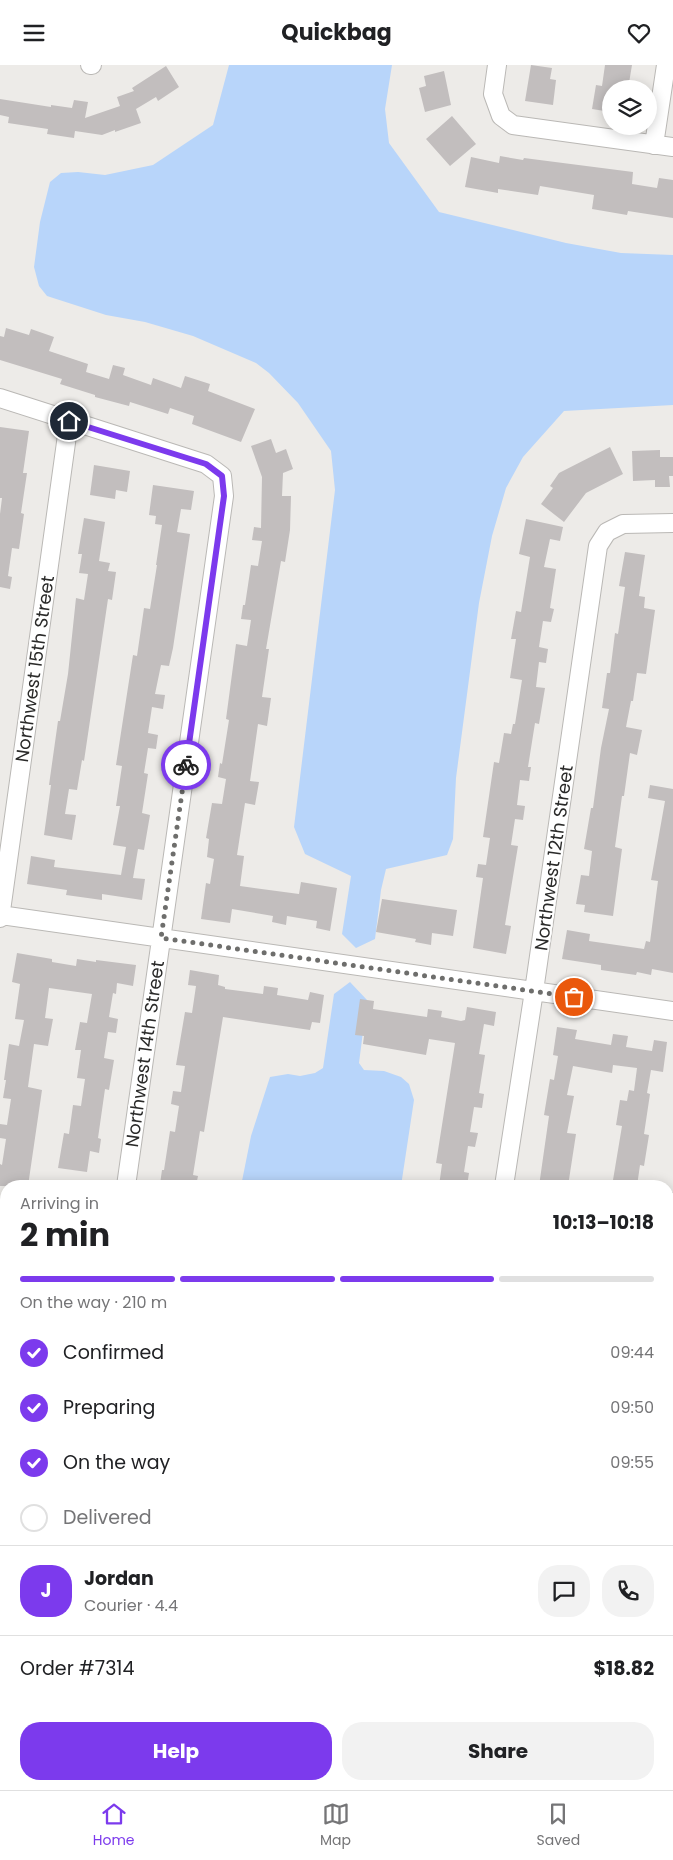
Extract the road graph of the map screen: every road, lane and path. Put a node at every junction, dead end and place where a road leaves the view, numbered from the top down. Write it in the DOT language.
graph roads {
  1 [pos="497,65"];
  2 [pos="666,65"];
  3 [pos="654,145"];
  4 [pos="673,147"];
  5 [pos="0,398"];
  6 [pos="69,421"];
  7 [pos="673,523"];
  8 [pos="0,916"];
  9 [pos="161,938"];
  10 [pos="534,991"];
  11 [pos="673,1011"];
  12 [pos="127,1180"];
  13 [pos="505,1180"];
  1 -- 3 [label="street"];
  2 -- 3 [label="street"];
  3 -- 4 [label="street"];
  5 -- 6 [label="street"];
  6 -- 8 [label="street, Northwest 15th Street"];
  6 -- 9 [label="street, Northwest 14th Street"];
  7 -- 10 [label="street, Northwest 12th Street"];
  8 -- 9 [label="street"];
  9 -- 10 [label="street"];
  9 -- 12 [label="street, Northwest 14th Street"];
  10 -- 11 [label="street"];
  10 -- 13 [label="street, Northwest 12th Street"];
}
